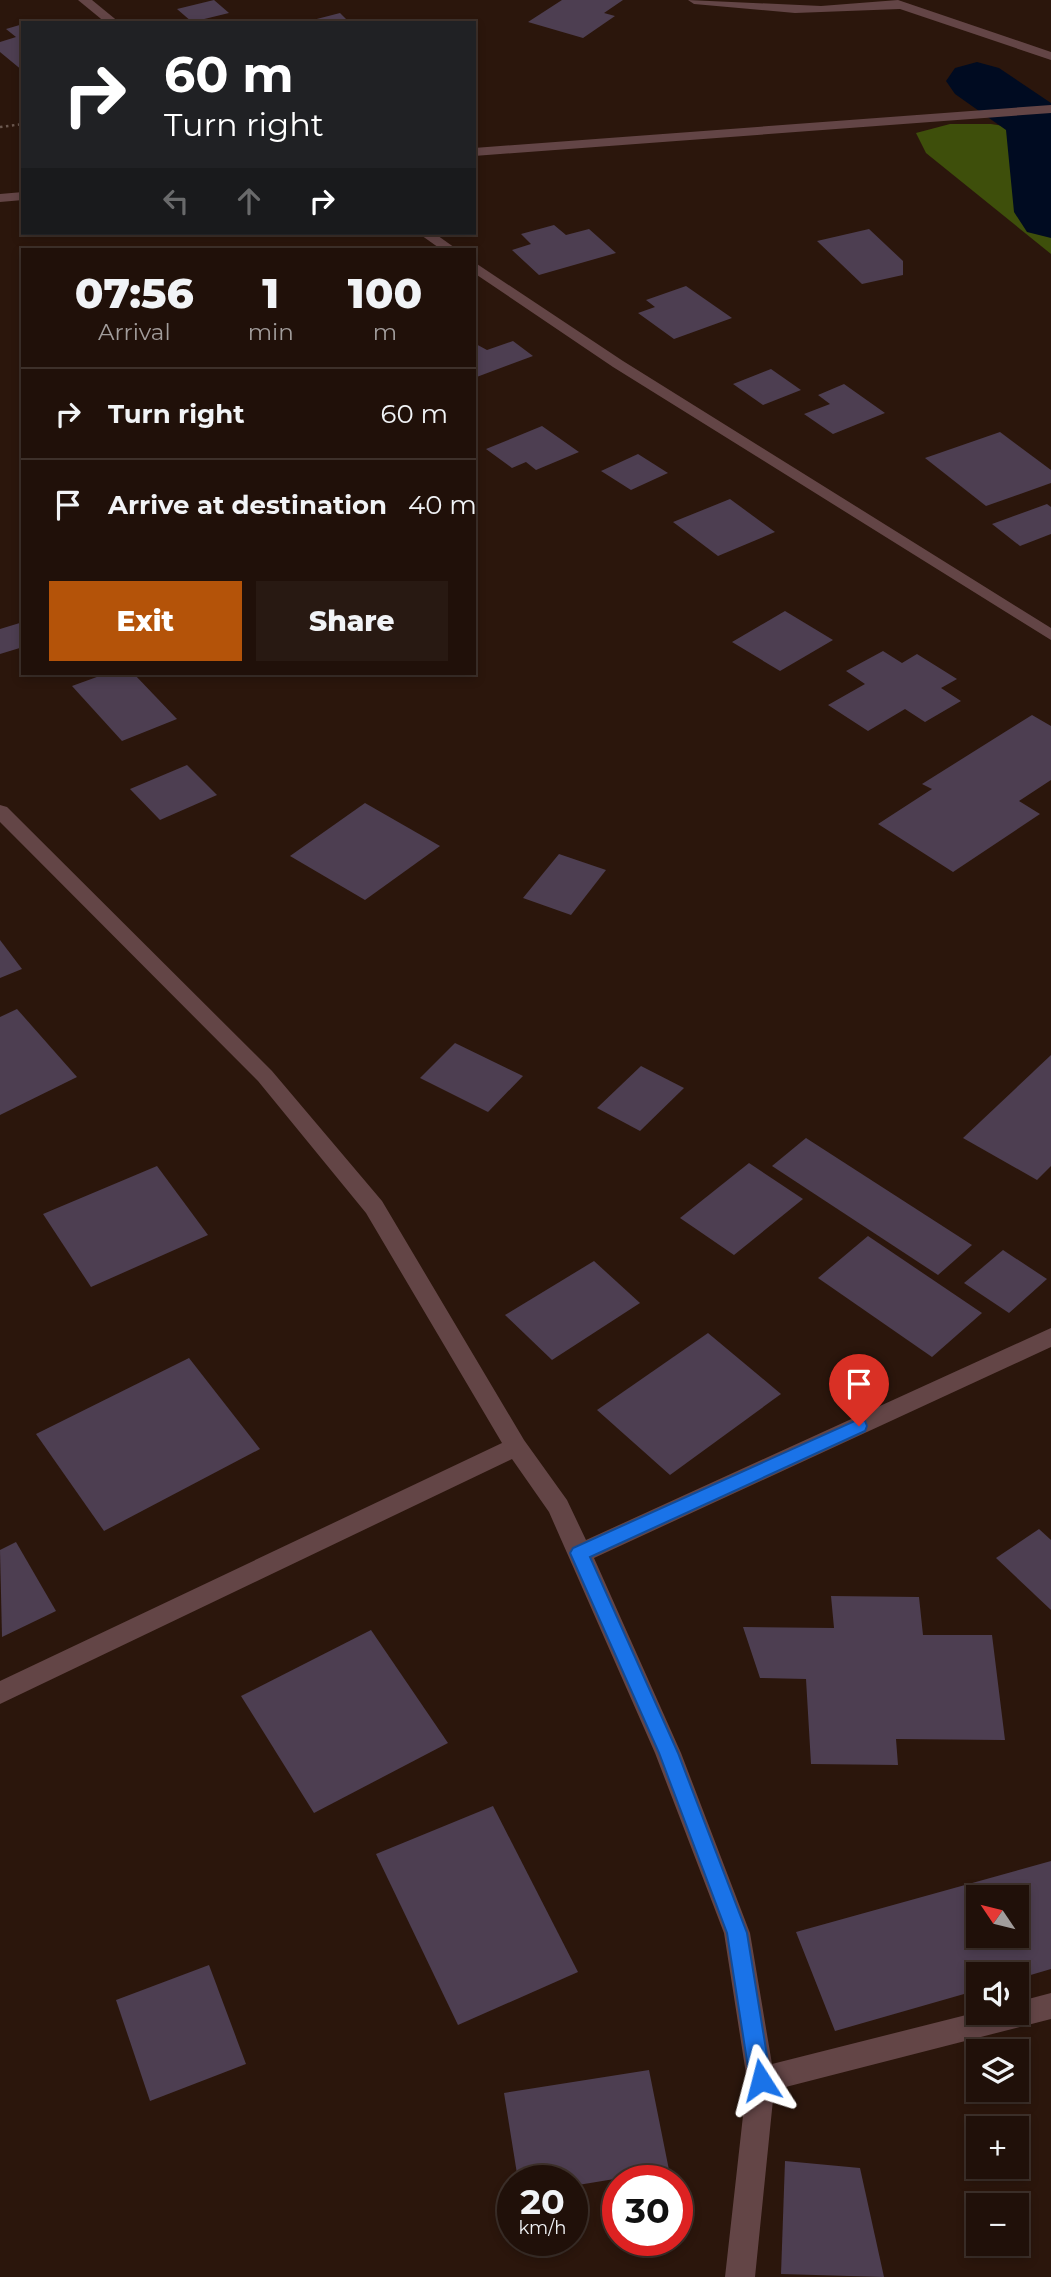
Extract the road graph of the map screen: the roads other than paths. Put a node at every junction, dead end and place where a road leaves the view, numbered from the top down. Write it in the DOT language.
graph roads {
  1 [pos="83,0"];
  2 [pos="694,0"];
  3 [pos="891,3"];
  4 [pos="111,21"];
  5 [pos="1051,56"];
  6 [pos="1051,109"];
  7 [pos="476,152"];
  8 [pos="21,196"];
  9 [pos="0,198"];
  10 [pos="428,235"];
  11 [pos="448,248"];
  12 [pos="476,267"];
  13 [pos="1051,635"];
  14 [pos="0,811"];
  15 [pos="1051,1338"];
  16 [pos="516,1447"];
  17 [pos="579,1553"];
  18 [pos="0,1693"];
  19 [pos="1051,2006"];
  20 [pos="761,2080"];
  21 [pos="740,2277"];
  1 -- 4 [label="street"];
  2 -- 3 [label="street"];
  3 -- 5 [label="street"];
  6 -- 7 [label="street"];
  8 -- 9 [label="street"];
  10 -- 11 [label="street"];
  12 -- 13 [label="street"];
  14 -- 16 [label="street"];
  15 -- 17 [label="street"];
  16 -- 17 [label="street"];
  16 -- 18 [label="street"];
  17 -- 20 [label="street"];
  19 -- 20 [label="street"];
  20 -- 21 [label="street"];
}
